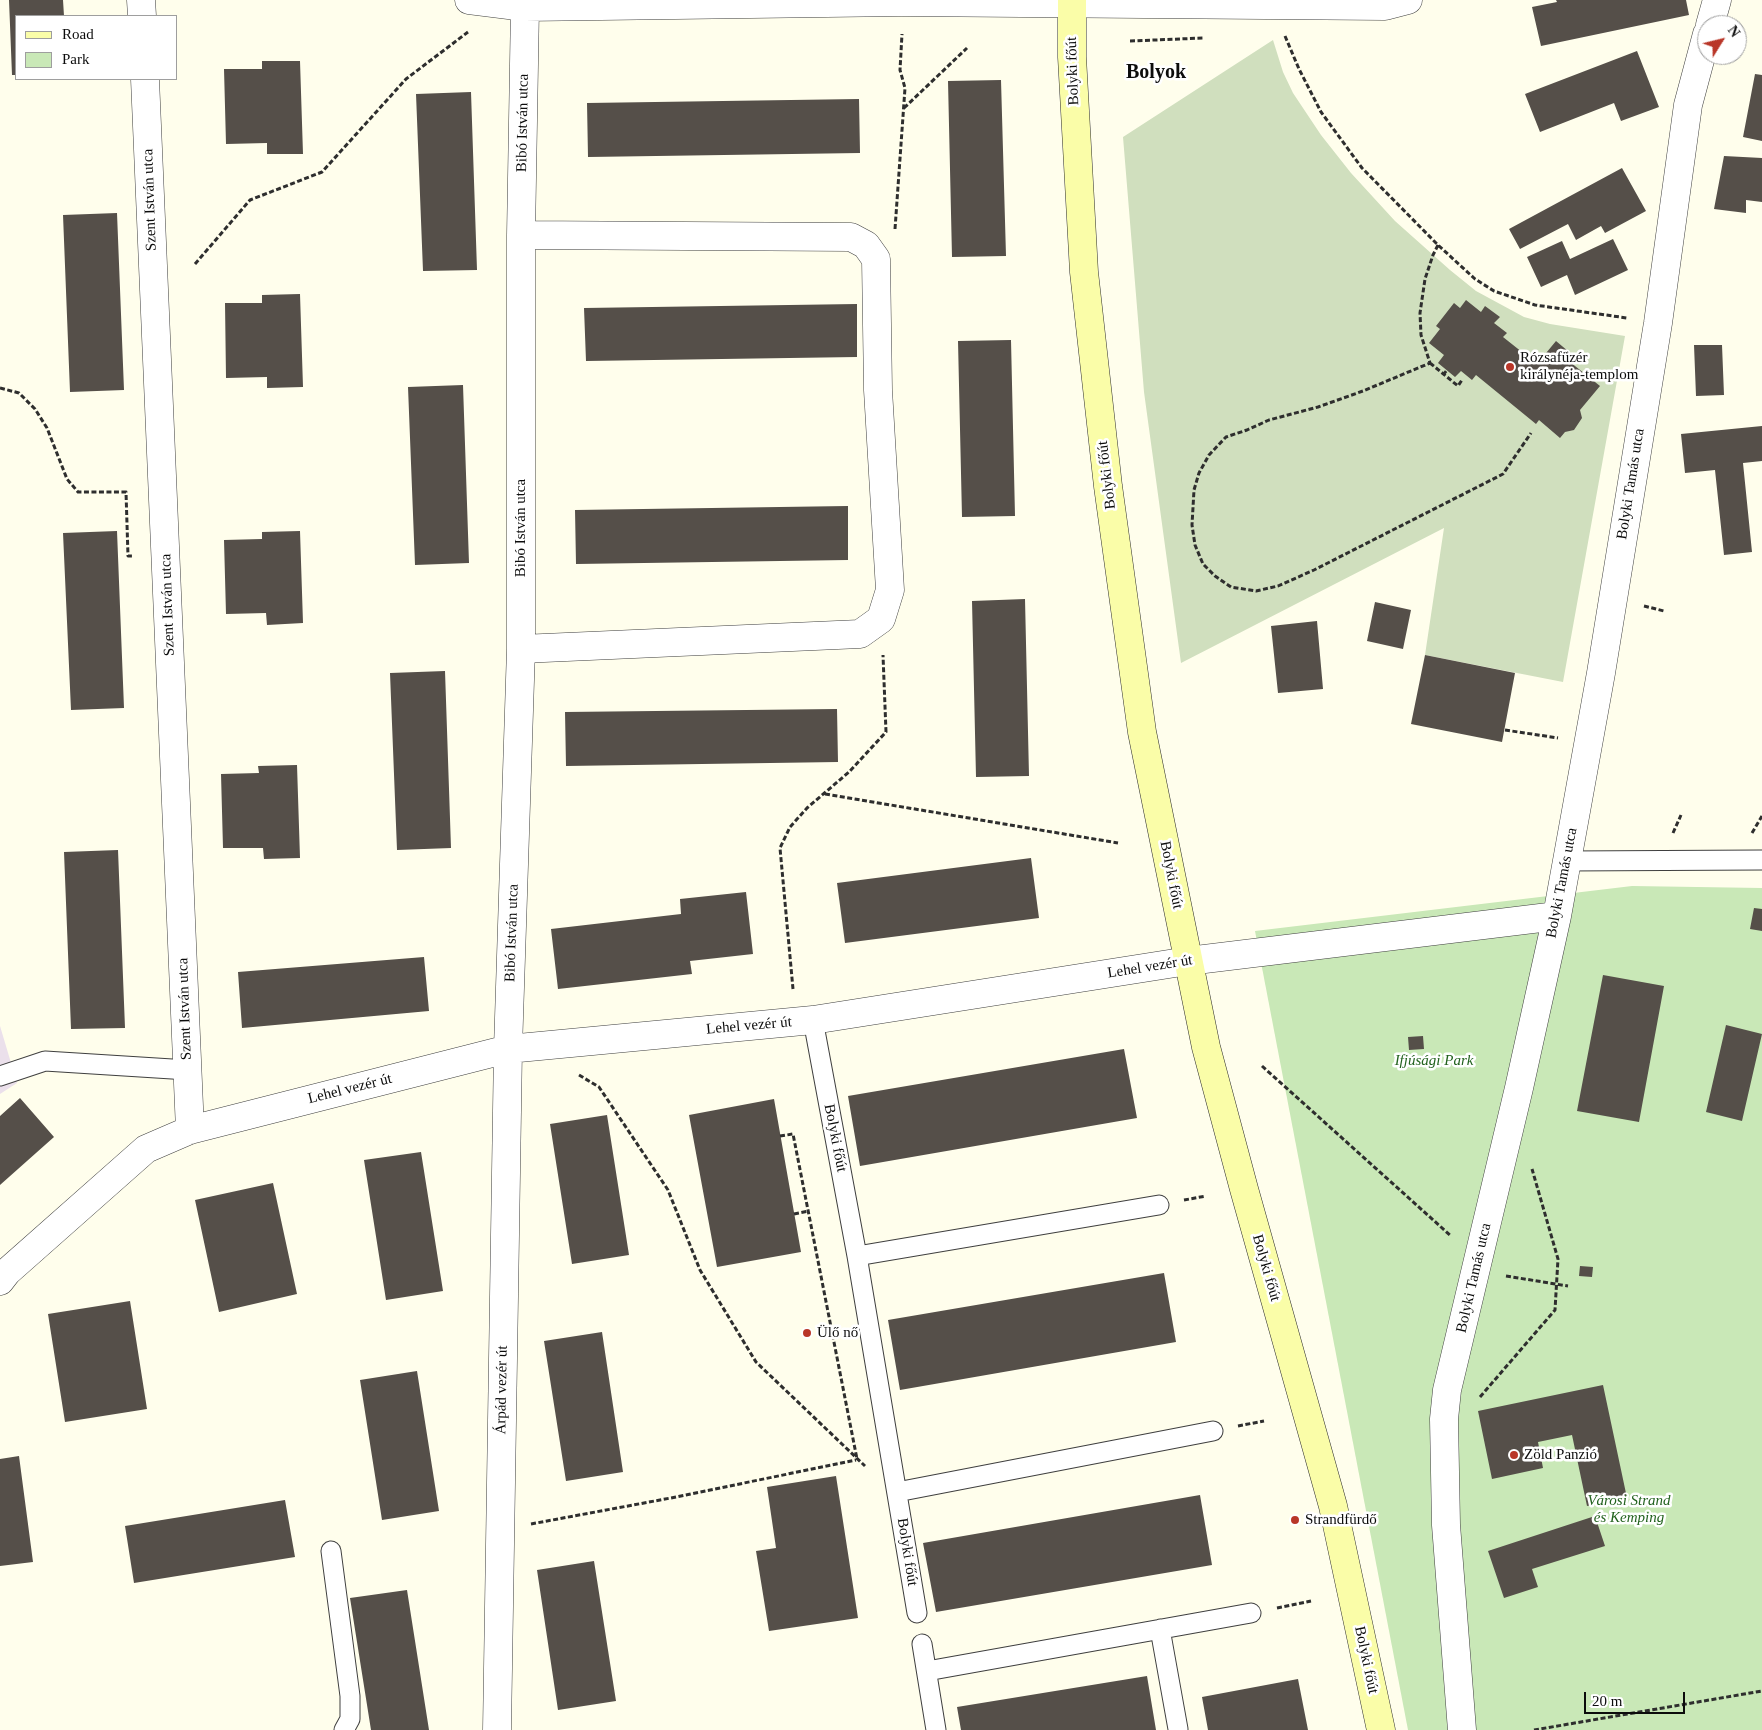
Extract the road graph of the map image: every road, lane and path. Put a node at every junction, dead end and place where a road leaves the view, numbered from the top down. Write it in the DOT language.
graph roads {
  1 [pos="141,0"];
  2 [pos="469,0"];
  3 [pos="1408,0"];
  4 [pos="1717,0"];
  5 [pos="901,2"];
  6 [pos="1072,2"];
  7 [pos="660,3"];
  8 [pos="1275,5"];
  9 [pos="525,7"];
  10 [pos="142,15"];
  11 [pos="1713,15"];
  12 [pos="476,26"];
  13 [pos="967,48"];
  14 [pos="1699,65"];
  15 [pos="145,80"];
  16 [pos="904,108"];
  17 [pos="520,235"];
  18 [pos="1438,246"];
  19 [pos="876,260"];
  20 [pos="196,264"];
  21 [pos="1658,322"];
  22 [pos="1430,363"];
  23 [pos="1447,370"];
  24 [pos="1443,375"];
  25 [pos="1462,380"];
  26 [pos="0,388"];
  27 [pos="1531,433"];
  28 [pos="137,556"];
  29 [pos="1644,606"];
  30 [pos="1664,611"];
  31 [pos="881,619"];
  32 [pos="522,649"];
  33 [pos="1504,730"];
  34 [pos="1588,743"];
  35 [pos="824,794"];
  36 [pos="1118,844"];
  37 [pos="1762,860"];
  38 [pos="1566,861"];
  39 [pos="1557,916"];
  40 [pos="1188,961"];
  41 [pos="793,989"];
  42 [pos="813,1020"];
  43 [pos="508,1049"];
  44 [pos="1262,1066"];
  45 [pos="188,1070"];
  46 [pos="576,1072"];
  47 [pos="0,1076"];
  48 [pos="190,1130"];
  49 [pos="780,1136"];
  50 [pos="1532,1166"];
  51 [pos="1159,1204"];
  52 [pos="809,1211"];
  53 [pos="794,1214"];
  54 [pos="857,1256"];
  55 [pos="1477,1266"];
  56 [pos="0,1281"];
  57 [pos="1556,1284"];
  58 [pos="1568,1286"];
  59 [pos="1480,1397"];
  60 [pos="1213,1431"];
  61 [pos="857,1460"];
  62 [pos="868,1469"];
  63 [pos="897,1492"];
  64 [pos="524,1525"];
  65 [pos="331,1552"];
  66 [pos="1311,1601"];
  67 [pos="917,1613"];
  68 [pos="1251,1613"];
  69 [pos="1160,1629"];
  70 [pos="922,1644"];
  71 [pos="927,1671"];
  72 [pos="1762,1691"];
  73 [pos="1178,1729"];
  74 [pos="344,1730"];
  75 [pos="497,1730"];
  76 [pos="936,1730"];
  77 [pos="1381,1730"];
  78 [pos="1462,1730"];
  79 [pos="1534,1730"];
  1 -- 10 [label="street"];
  2 -- 9 [label="street"];
  3 -- 8 [label="street"];
  4 -- 11 [label="street"];
  5 -- 6 [label="street"];
  5 -- 7 [label="street"];
  5 -- 16 [label="path"];
  6 -- 8 [label="street"];
  6 -- 40 [label="main road, Bolyki főút"];
  7 -- 9 [label="street"];
  8 -- 18 [label="path"];
  9 -- 17 [label="street, Bibó István utca"];
  12 -- 20 [label="path"];
  13 -- 16 [label="path"];
  14 -- 21 [label="street, Bolyki Tamás utca"];
  15 -- 45 [label="street, Szent István utca"];
  16 -- 19 [label="path"];
  17 -- 19 [label="street"];
  17 -- 32 [label="street, Bibó István utca"];
  18 -- 21 [label="path"];
  18 -- 22 [label="path"];
  19 -- 31 [label="street"];
  21 -- 34 [label="street, Bolyki Tamás utca"];
  22 -- 24 [label="path"];
  22 -- 27 [label="path"];
  23 -- 24 [label="path"];
  24 -- 25 [label="path"];
  26 -- 28 [label="path"];
  29 -- 30 [label="path"];
  31 -- 32 [label="street"];
  31 -- 35 [label="path"];
  32 -- 43 [label="street, Bibó István utca"];
  33 -- 34 [label="path"];
  34 -- 38 [label="street, Bolyki Tamás utca"];
  35 -- 36 [label="path"];
  35 -- 41 [label="path"];
  37 -- 38 [label="lane"];
  38 -- 39 [label="street, Bolyki Tamás utca"];
  39 -- 40 [label="street, Lehel vezér út"];
  39 -- 55 [label="street, Bolyki Tamás utca"];
  40 -- 42 [label="street, Lehel vezér út"];
  40 -- 77 [label="main road, Bolyki főút"];
  42 -- 43 [label="street, Lehel vezér út"];
  42 -- 54 [label="lane, Bolyki főút"];
  43 -- 48 [label="street, Lehel vezér út"];
  43 -- 75 [label="street, Árpád vezér út"];
  44 -- 55 [label="path"];
  45 -- 47 [label="lane"];
  45 -- 48 [label="street, Szent István utca"];
  46 -- 61 [label="path"];
  48 -- 56 [label="street, Lehel vezér út"];
  49 -- 52 [label="path"];
  50 -- 57 [label="path"];
  51 -- 54 [label="lane"];
  52 -- 53 [label="path"];
  52 -- 61 [label="path"];
  54 -- 63 [label="lane, Bolyki főút"];
  55 -- 57 [label="path"];
  55 -- 78 [label="street, Bolyki Tamás utca"];
  57 -- 58 [label="path"];
  57 -- 59 [label="path"];
  60 -- 63 [label="lane"];
  61 -- 62 [label="path"];
  61 -- 64 [label="path"];
  63 -- 67 [label="lane, Bolyki főút"];
  65 -- 74 [label="lane"];
  66 -- 68 [label="path"];
  68 -- 69 [label="lane"];
  69 -- 71 [label="lane"];
  69 -- 73 [label="lane"];
  70 -- 71 [label="lane"];
  71 -- 76 [label="lane"];
  72 -- 79 [label="path"];
}
